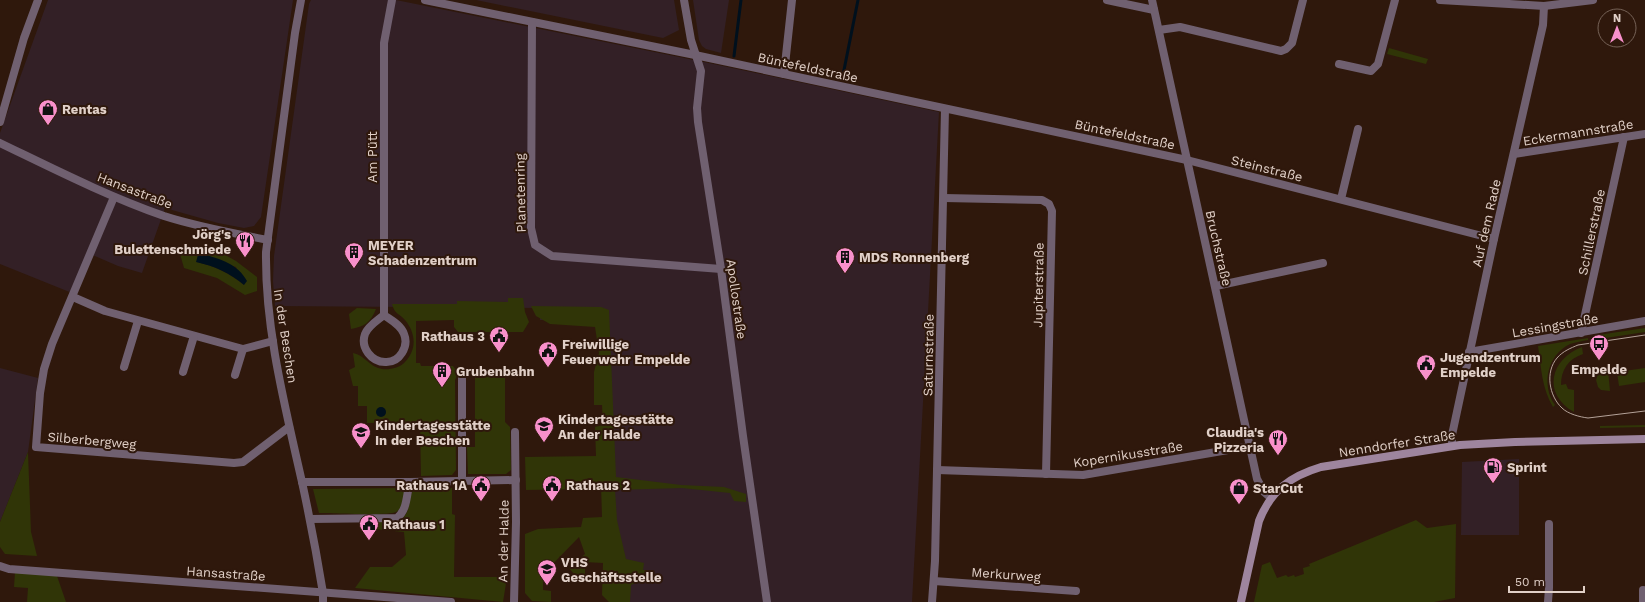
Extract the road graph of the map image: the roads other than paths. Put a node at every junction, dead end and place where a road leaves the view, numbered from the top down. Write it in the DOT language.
graph roads {
  1 [pos="38,0"];
  2 [pos="301,0"];
  3 [pos="392,0"];
  4 [pos="424,0"];
  5 [pos="684,0"];
  6 [pos="792,0"];
  7 [pos="1107,0"];
  8 [pos="1152,0"];
  9 [pos="1303,0"];
  10 [pos="1395,0"];
  11 [pos="1440,0"];
  12 [pos="1593,0"];
  13 [pos="1494,1"];
  14 [pos="1544,6"];
  15 [pos="1154,10"];
  16 [pos="532,22"];
  17 [pos="1159,30"];
  18 [pos="695,55"];
  19 [pos="1339,64"];
  20 [pos="784,74"];
  21 [pos="945,109"];
  22 [pos="0,122"];
  23 [pos="1358,129"];
  24 [pos="1645,134"];
  25 [pos="1624,138"];
  26 [pos="0,143"];
  27 [pos="1514,154"];
  28 [pos="1187,160"];
  29 [pos="114,197"];
  30 [pos="944,198"];
  31 [pos="1341,199"];
  32 [pos="1494,239"];
  33 [pos="268,240"];
  34 [pos="1323,263"];
  35 [pos="721,269"];
  36 [pos="1216,286"];
  37 [pos="73,297"];
  38 [pos="384,315"];
  39 [pos="138,321"];
  40 [pos="1645,321"];
  41 [pos="1581,332"];
  42 [pos="194,336"];
  43 [pos="273,342"];
  44 [pos="243,349"];
  45 [pos="1469,352"];
  46 [pos="124,367"];
  47 [pos="183,372"];
  48 [pos="235,375"];
  49 [pos="462,375"];
  50 [pos="289,426"];
  51 [pos="515,432"];
  52 [pos="1645,440"];
  53 [pos="1251,446"];
  54 [pos="1452,446"];
  55 [pos="937,470"];
  56 [pos="1046,474"];
  57 [pos="516,480"];
  58 [pos="462,481"];
  59 [pos="302,482"];
  60 [pos="410,482"];
  61 [pos="1271,498"];
  62 [pos="310,519"];
  63 [pos="1549,524"];
  64 [pos="0,566"];
  65 [pos="934,581"];
  66 [pos="1643,590"];
  67 [pos="1076,591"];
  68 [pos="323,592"];
  69 [pos="323,602"];
  70 [pos="451,602"];
  71 [pos="514,602"];
  72 [pos="767,602"];
  73 [pos="932,602"];
  74 [pos="1241,602"];
  75 [pos="1548,602"];
  76 [pos="1643,602"];
  1 -- 22 [label="street"];
  2 -- 33 [label="street, In der Beschen"];
  3 -- 38 [label="street, Am Pütt"];
  4 -- 16 [label="street, Büntefeldstraße"];
  5 -- 18 [label="street, Apollostraße"];
  6 -- 20 [label="street"];
  7 -- 15 [label="street"];
  8 -- 15 [label="street, Bruchstraße"];
  9 -- 17 [label="street"];
  10 -- 19 [label="street"];
  11 -- 13 [label="street"];
  12 -- 14 [label="street"];
  13 -- 14 [label="street"];
  14 -- 27 [label="street, Auf dem Rade"];
  15 -- 17 [label="street, Bruchstraße"];
  16 -- 18 [label="street, Büntefeldstraße"];
  16 -- 35 [label="street, Planetenring"];
  17 -- 28 [label="street, Bruchstraße"];
  18 -- 20 [label="street, Büntefeldstraße"];
  18 -- 35 [label="street, Apollostraße"];
  20 -- 21 [label="street, Büntefeldstraße"];
  21 -- 28 [label="street, Büntefeldstraße"];
  21 -- 30 [label="street, Saturnstraße"];
  23 -- 31 [label="street"];
  24 -- 25 [label="street, Eckermannstraße"];
  25 -- 27 [label="street, Eckermannstraße"];
  25 -- 41 [label="street, Schillerstraße"];
  26 -- 29 [label="street, Hansastraße"];
  27 -- 32 [label="street, Auf dem Rade"];
  28 -- 31 [label="street, Steinstraße"];
  28 -- 36 [label="street, Bruchstraße"];
  29 -- 33 [label="street, Hansastraße"];
  29 -- 37 [label="street, Silberbergweg"];
  30 -- 55 [label="street, Saturnstraße"];
  30 -- 56 [label="street, Jupiterstraße"];
  31 -- 32 [label="street, Steinstraße"];
  32 -- 45 [label="street, Auf dem Rade"];
  33 -- 43 [label="street, In der Beschen"];
  34 -- 36 [label="street"];
  35 -- 72 [label="street, Apollostraße"];
  36 -- 53 [label="street, Bruchstraße"];
  37 -- 39 [label="street"];
  37 -- 50 [label="street, Silberbergweg"];
  38 -- 38 [label="street"];
  39 -- 42 [label="street"];
  39 -- 46 [label="street"];
  40 -- 41 [label="street, Lessingstraße"];
  41 -- 45 [label="street, Lessingstraße"];
  42 -- 44 [label="street"];
  42 -- 47 [label="street"];
  43 -- 44 [label="street"];
  43 -- 50 [label="street, In der Beschen"];
  44 -- 48 [label="street"];
  45 -- 54 [label="street, Auf dem Rade"];
  49 -- 58 [label="street"];
  50 -- 59 [label="street, In der Beschen"];
  51 -- 57 [label="street, An der Halde"];
  52 -- 54 [label="street, Nenndorfer Straße"];
  53 -- 56 [label="street, Kopernikusstraße"];
  53 -- 61 [label="street, Bruchstraße"];
  54 -- 61 [label="street, Nenndorfer Straße"];
  55 -- 56 [label="street, Kopernikusstraße"];
  55 -- 65 [label="street, Saturnstraße"];
  57 -- 58 [label="street, An der Halde"];
  57 -- 71 [label="street, An der Halde"];
  58 -- 60 [label="street, An der Halde"];
  59 -- 60 [label="street, An der Halde"];
  59 -- 62 [label="street, In der Beschen"];
  60 -- 62 [label="street"];
  61 -- 74 [label="street, Nenndorfer Straße"];
  62 -- 68 [label="street, In der Beschen"];
  63 -- 75 [label="street"];
  64 -- 68 [label="street, Hansastraße"];
  65 -- 67 [label="street, Merkurweg"];
  65 -- 73 [label="street, Saturnstraße"];
  66 -- 76 [label="street"];
  68 -- 69 [label="street, In der Beschen"];
  68 -- 70 [label="street, Hansastraße"];
}
